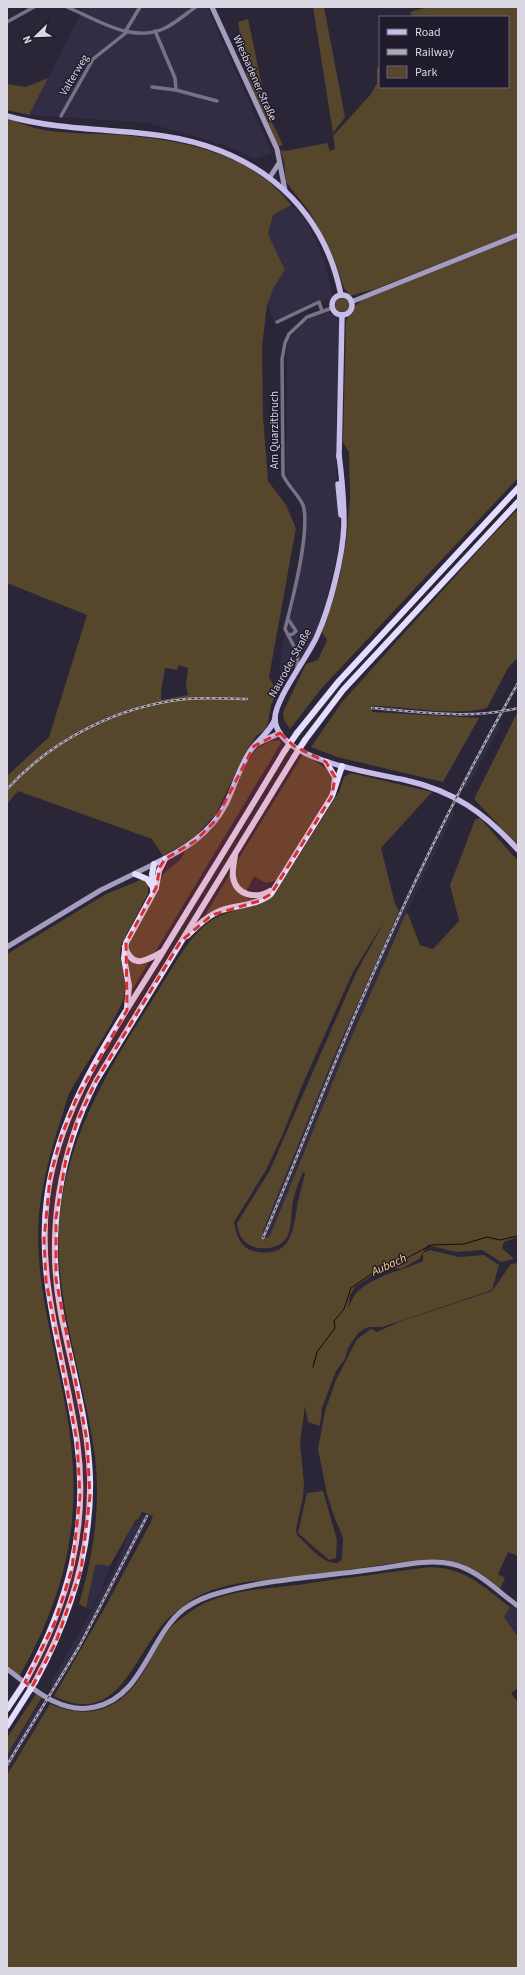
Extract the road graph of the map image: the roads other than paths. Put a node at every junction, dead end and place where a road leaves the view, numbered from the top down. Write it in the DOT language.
graph roads {
  1 [pos="34,7"];
  2 [pos="67,7"];
  3 [pos="140,7"];
  4 [pos="196,7"];
  5 [pos="212,7"];
  6 [pos="28,8"];
  7 [pos="7,22"];
  8 [pos="155,31"];
  9 [pos="126,32"];
  10 [pos="152,87"];
  11 [pos="176,90"];
  12 [pos="217,101"];
  13 [pos="7,116"];
  14 [pos="61,116"];
  15 [pos="279,158"];
  16 [pos="281,170"];
  17 [pos="270,177"];
  18 [pos="285,190"];
  19 [pos="518,235"];
  20 [pos="341,295"];
  21 [pos="351,302"];
  22 [pos="332,308"];
  23 [pos="322,310"];
  24 [pos="342,315"];
  25 [pos="277,322"];
  26 [pos="518,488"];
  27 [pos="518,502"];
  28 [pos="288,619"];
  29 [pos="288,635"];
  30 [pos="294,678"];
  31 [pos="275,719"];
  32 [pos="280,733"];
  33 [pos="265,735"];
  34 [pos="254,746"];
  35 [pos="326,762"];
  36 [pos="342,766"];
  37 [pos="335,777"];
  38 [pos="332,796"];
  39 [pos="518,850"];
  40 [pos="236,852"];
  41 [pos="165,859"];
  42 [pos="154,864"];
  43 [pos="135,874"];
  44 [pos="158,878"];
  45 [pos="275,888"];
  46 [pos="153,891"];
  47 [pos="181,941"];
  48 [pos="7,947"];
  49 [pos="125,947"];
  50 [pos="162,952"];
  51 [pos="127,1010"];
  52 [pos="518,1606"];
  53 [pos="7,1669"];
  54 [pos="7,1709"];
  55 [pos="7,1726"];
  1 -- 6 [label="street"];
  2 -- 9 [label="street"];
  3 -- 9 [label="street, Valterweg"];
  4 -- 8 [label="street"];
  5 -- 15 [label="main road, Wiesbadener Straße"];
  6 -- 7 [label="street"];
  8 -- 9 [label="street"];
  8 -- 11 [label="street"];
  9 -- 14 [label="street, Valterweg"];
  10 -- 11 [label="street"];
  11 -- 12 [label="street"];
  13 -- 17 [label="main road"];
  15 -- 16 [label="main road, Wiesbadener Straße"];
  15 -- 17 [label="main road"];
  16 -- 17 [label="main road"];
  16 -- 18 [label="main road, Wiesbadener Straße"];
  17 -- 18 [label="main road"];
  18 -- 20 [label="main road"];
  19 -- 21 [label="main road"];
  20 -- 21 [label="main road"];
  20 -- 22 [label="main road"];
  21 -- 24 [label="main road"];
  22 -- 23 [label="street, Am Quarzitbruch"];
  22 -- 24 [label="main road"];
  23 -- 25 [label="street"];
  23 -- 28 [label="street, Am Quarzitbruch"];
  24 -- 30 [label="main road, Nauroder Straße"];
  26 -- 50 [label="highway, bridge"];
  27 -- 40 [label="highway, bridge"];
  28 -- 29 [label="street, Am Quarzitbruch"];
  28 -- 29 [label="street, Am Quarzitbruch"];
  29 -- 30 [label="street, Am Quarzitbruch"];
  30 -- 31 [label="main road, Nauroder Straße"];
  31 -- 32 [label="main road"];
  31 -- 33 [label="main road, Nauroder Straße"];
  32 -- 33 [label="main road"];
  32 -- 34 [label="main road"];
  32 -- 35 [label="main road"];
  33 -- 34 [label="main road, Nauroder Straße"];
  34 -- 41 [label="main road, Nauroder Straße"];
  35 -- 36 [label="main road"];
  35 -- 37 [label="highway"];
  36 -- 37 [label="highway"];
  36 -- 38 [label="highway"];
  36 -- 39 [label="main road"];
  37 -- 38 [label="highway"];
  38 -- 45 [label="highway"];
  40 -- 45 [label="highway"];
  40 -- 47 [label="highway"];
  41 -- 42 [label="main road, Nauroder Straße"];
  41 -- 44 [label="highway"];
  42 -- 43 [label="main road"];
  42 -- 44 [label="highway"];
  42 -- 46 [label="highway"];
  43 -- 46 [label="highway"];
  43 -- 48 [label="main road"];
  44 -- 46 [label="highway"];
  45 -- 47 [label="highway"];
  46 -- 49 [label="highway"];
  47 -- 55 [label="highway, bridge"];
  49 -- 50 [label="highway"];
  49 -- 51 [label="highway"];
  50 -- 51 [label="highway"];
  51 -- 54 [label="highway, bridge"];
  52 -- 53 [label="main road"];
}
